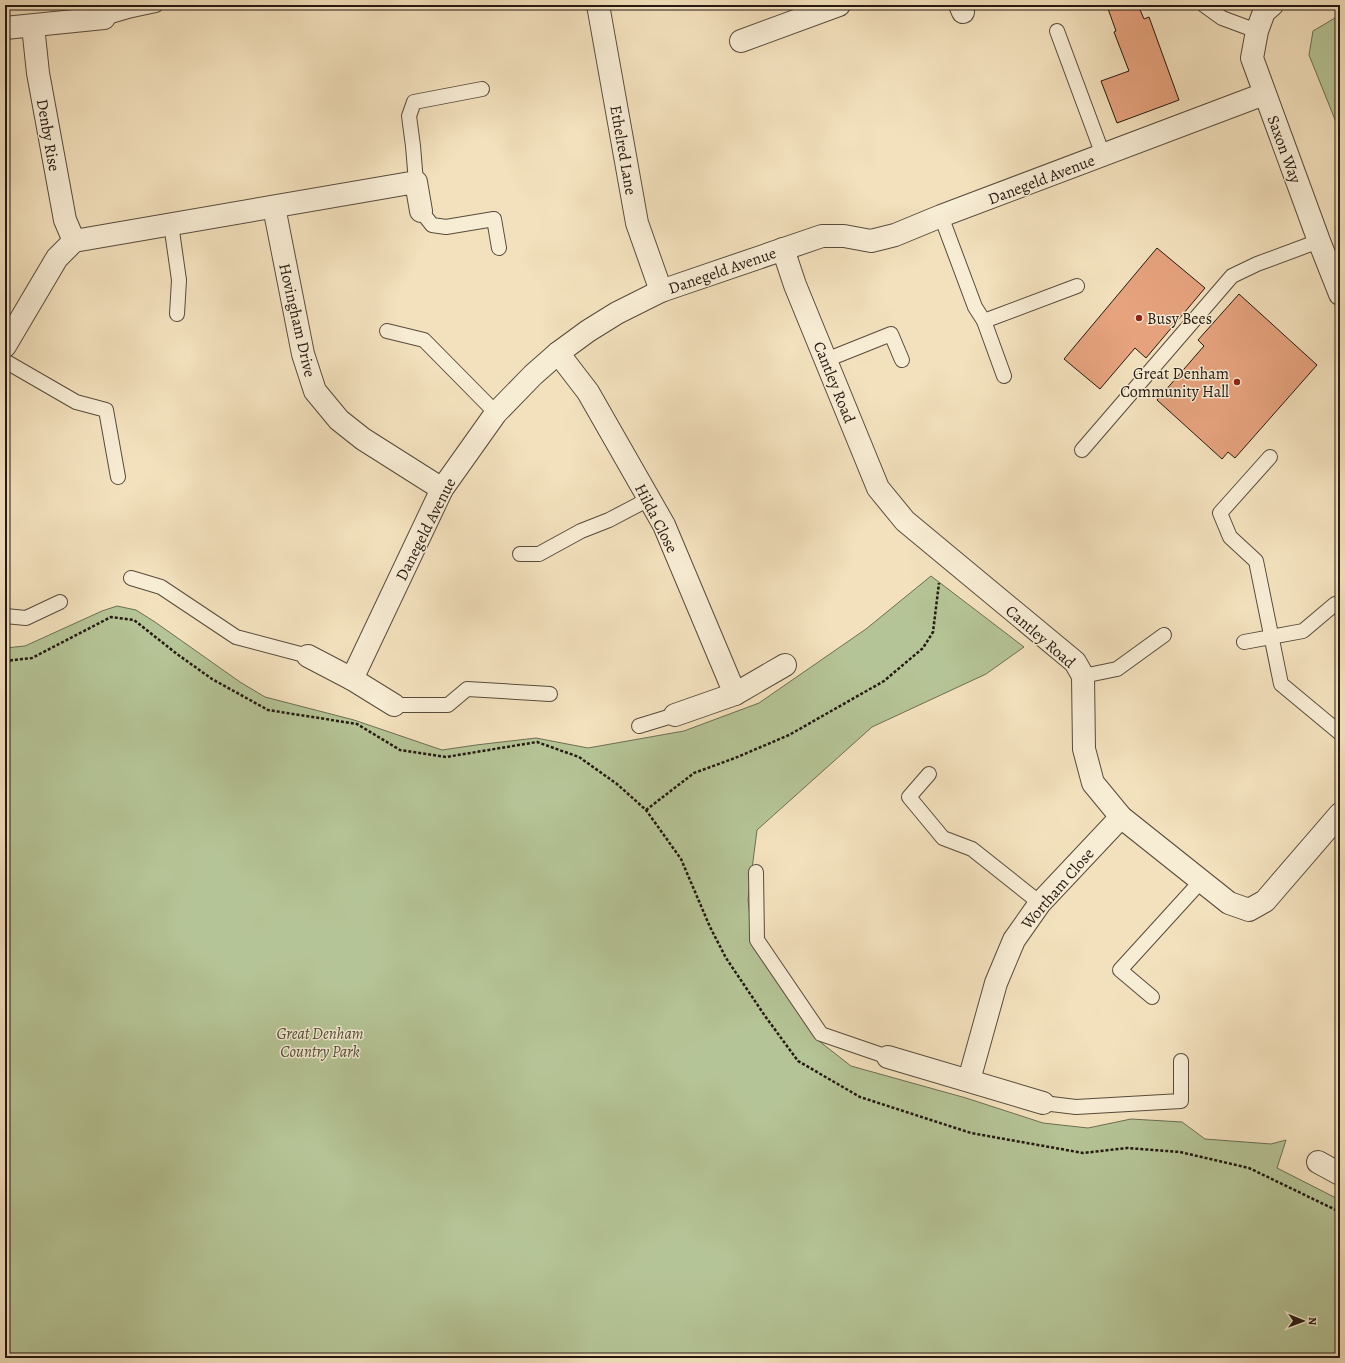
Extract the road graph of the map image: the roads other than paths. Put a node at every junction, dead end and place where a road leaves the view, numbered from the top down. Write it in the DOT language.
graph roads {
  1 [pos="156,5"];
  2 [pos="598,5"];
  3 [pos="839,5"];
  4 [pos="1204,5"];
  5 [pos="1272,5"];
  6 [pos="804,11"];
  7 [pos="104,18"];
  8 [pos="33,26"];
  9 [pos="5,28"];
  10 [pos="1057,30"];
  11 [pos="1257,31"];
  12 [pos="741,41"];
  13 [pos="482,88"];
  14 [pos="1264,94"];
  15 [pos="1103,155"];
  16 [pos="416,182"];
  17 [pos="274,207"];
  18 [pos="421,211"];
  19 [pos="941,216"];
  20 [pos="171,224"];
  21 [pos="74,241"];
  22 [pos="1319,241"];
  23 [pos="499,248"];
  24 [pos="783,249"];
  25 [pos="1077,286"];
  26 [pos="661,292"];
  27 [pos="1340,294"];
  28 [pos="177,314"];
  29 [pos="984,321"];
  30 [pos="386,331"];
  31 [pos="5,346"];
  32 [pos="558,353"];
  33 [pos="826,360"];
  34 [pos="902,360"];
  35 [pos="5,361"];
  36 [pos="1004,376"];
  37 [pos="496,413"];
  38 [pos="1082,450"];
  39 [pos="1270,457"];
  40 [pos="118,477"];
  41 [pos="442,489"];
  42 [pos="649,499"];
  43 [pos="520,554"];
  44 [pos="131,578"];
  45 [pos="60,602"];
  46 [pos="1336,604"];
  47 [pos="5,616"];
  48 [pos="1164,635"];
  49 [pos="1271,637"];
  50 [pos="1244,642"];
  51 [pos="308,656"];
  52 [pos="785,665"];
  53 [pos="1083,676"];
  54 [pos="352,679"];
  55 [pos="550,694"];
  56 [pos="735,694"];
  57 [pos="394,705"];
  58 [pos="675,715"];
  59 [pos="639,726"];
  60 [pos="1340,733"];
  61 [pos="929,774"];
  62 [pos="1340,814"];
  63 [pos="1121,817"];
  64 [pos="756,872"];
  65 [pos="1202,880"];
  66 [pos="1040,903"];
  67 [pos="1152,998"];
  68 [pos="888,1057"];
  69 [pos="1181,1061"];
  70 [pos="969,1080"];
  71 [pos="1043,1103"];
  72 [pos="1318,1162"];
  73 [pos="1340,1174"];
  1 -- 7 [label="lane"];
  2 -- 26 [label="street, Ethelred Lane"];
  3 -- 6 [label="street"];
  4 -- 11 [label="lane"];
  5 -- 11 [label="street, Saxon Way"];
  6 -- 12 [label="street"];
  7 -- 8 [label="street"];
  8 -- 9 [label="street"];
  8 -- 21 [label="street, Denby Rise"];
  10 -- 15 [label="lane"];
  11 -- 14 [label="street, Saxon Way"];
  13 -- 16 [label="lane"];
  14 -- 15 [label="street, Danegeld Avenue"];
  14 -- 22 [label="street, Saxon Way"];
  15 -- 19 [label="street, Danegeld Avenue"];
  16 -- 17 [label="street"];
  16 -- 18 [label="street"];
  17 -- 20 [label="street"];
  17 -- 41 [label="street, Hovingham Drive"];
  18 -- 23 [label="lane"];
  19 -- 24 [label="street, Danegeld Avenue"];
  19 -- 29 [label="lane"];
  20 -- 21 [label="street"];
  20 -- 28 [label="lane"];
  21 -- 31 [label="street"];
  22 -- 27 [label="street, Saxon Way"];
  22 -- 38 [label="lane"];
  24 -- 26 [label="street, Danegeld Avenue"];
  24 -- 33 [label="street, Cantley Road"];
  25 -- 29 [label="lane"];
  26 -- 32 [label="street, Danegeld Avenue"];
  29 -- 36 [label="lane"];
  30 -- 37 [label="lane"];
  32 -- 37 [label="street, Danegeld Avenue"];
  32 -- 42 [label="street, Hilda Close"];
  33 -- 34 [label="lane"];
  33 -- 53 [label="street, Cantley Road"];
  35 -- 40 [label="lane"];
  37 -- 41 [label="street, Danegeld Avenue"];
  39 -- 49 [label="lane"];
  41 -- 54 [label="street, Danegeld Avenue"];
  42 -- 43 [label="lane"];
  42 -- 56 [label="street, Hilda Close"];
  44 -- 51 [label="lane"];
  45 -- 47 [label="lane"];
  46 -- 49 [label="lane"];
  48 -- 53 [label="lane"];
  49 -- 50 [label="lane"];
  49 -- 60 [label="lane"];
  51 -- 54 [label="street"];
  52 -- 56 [label="street"];
  53 -- 63 [label="street, Cantley Road"];
  54 -- 57 [label="street"];
  55 -- 57 [label="lane"];
  56 -- 58 [label="street"];
  58 -- 59 [label="lane"];
  61 -- 66 [label="lane"];
  62 -- 65 [label="street, Cantley Road"];
  63 -- 65 [label="street, Cantley Road"];
  63 -- 66 [label="street, Wortham Close"];
  64 -- 68 [label="lane"];
  65 -- 67 [label="lane"];
  66 -- 70 [label="street, Wortham Close"];
  68 -- 70 [label="street"];
  69 -- 71 [label="lane"];
  70 -- 71 [label="street"];
  72 -- 73 [label="street"];
}
